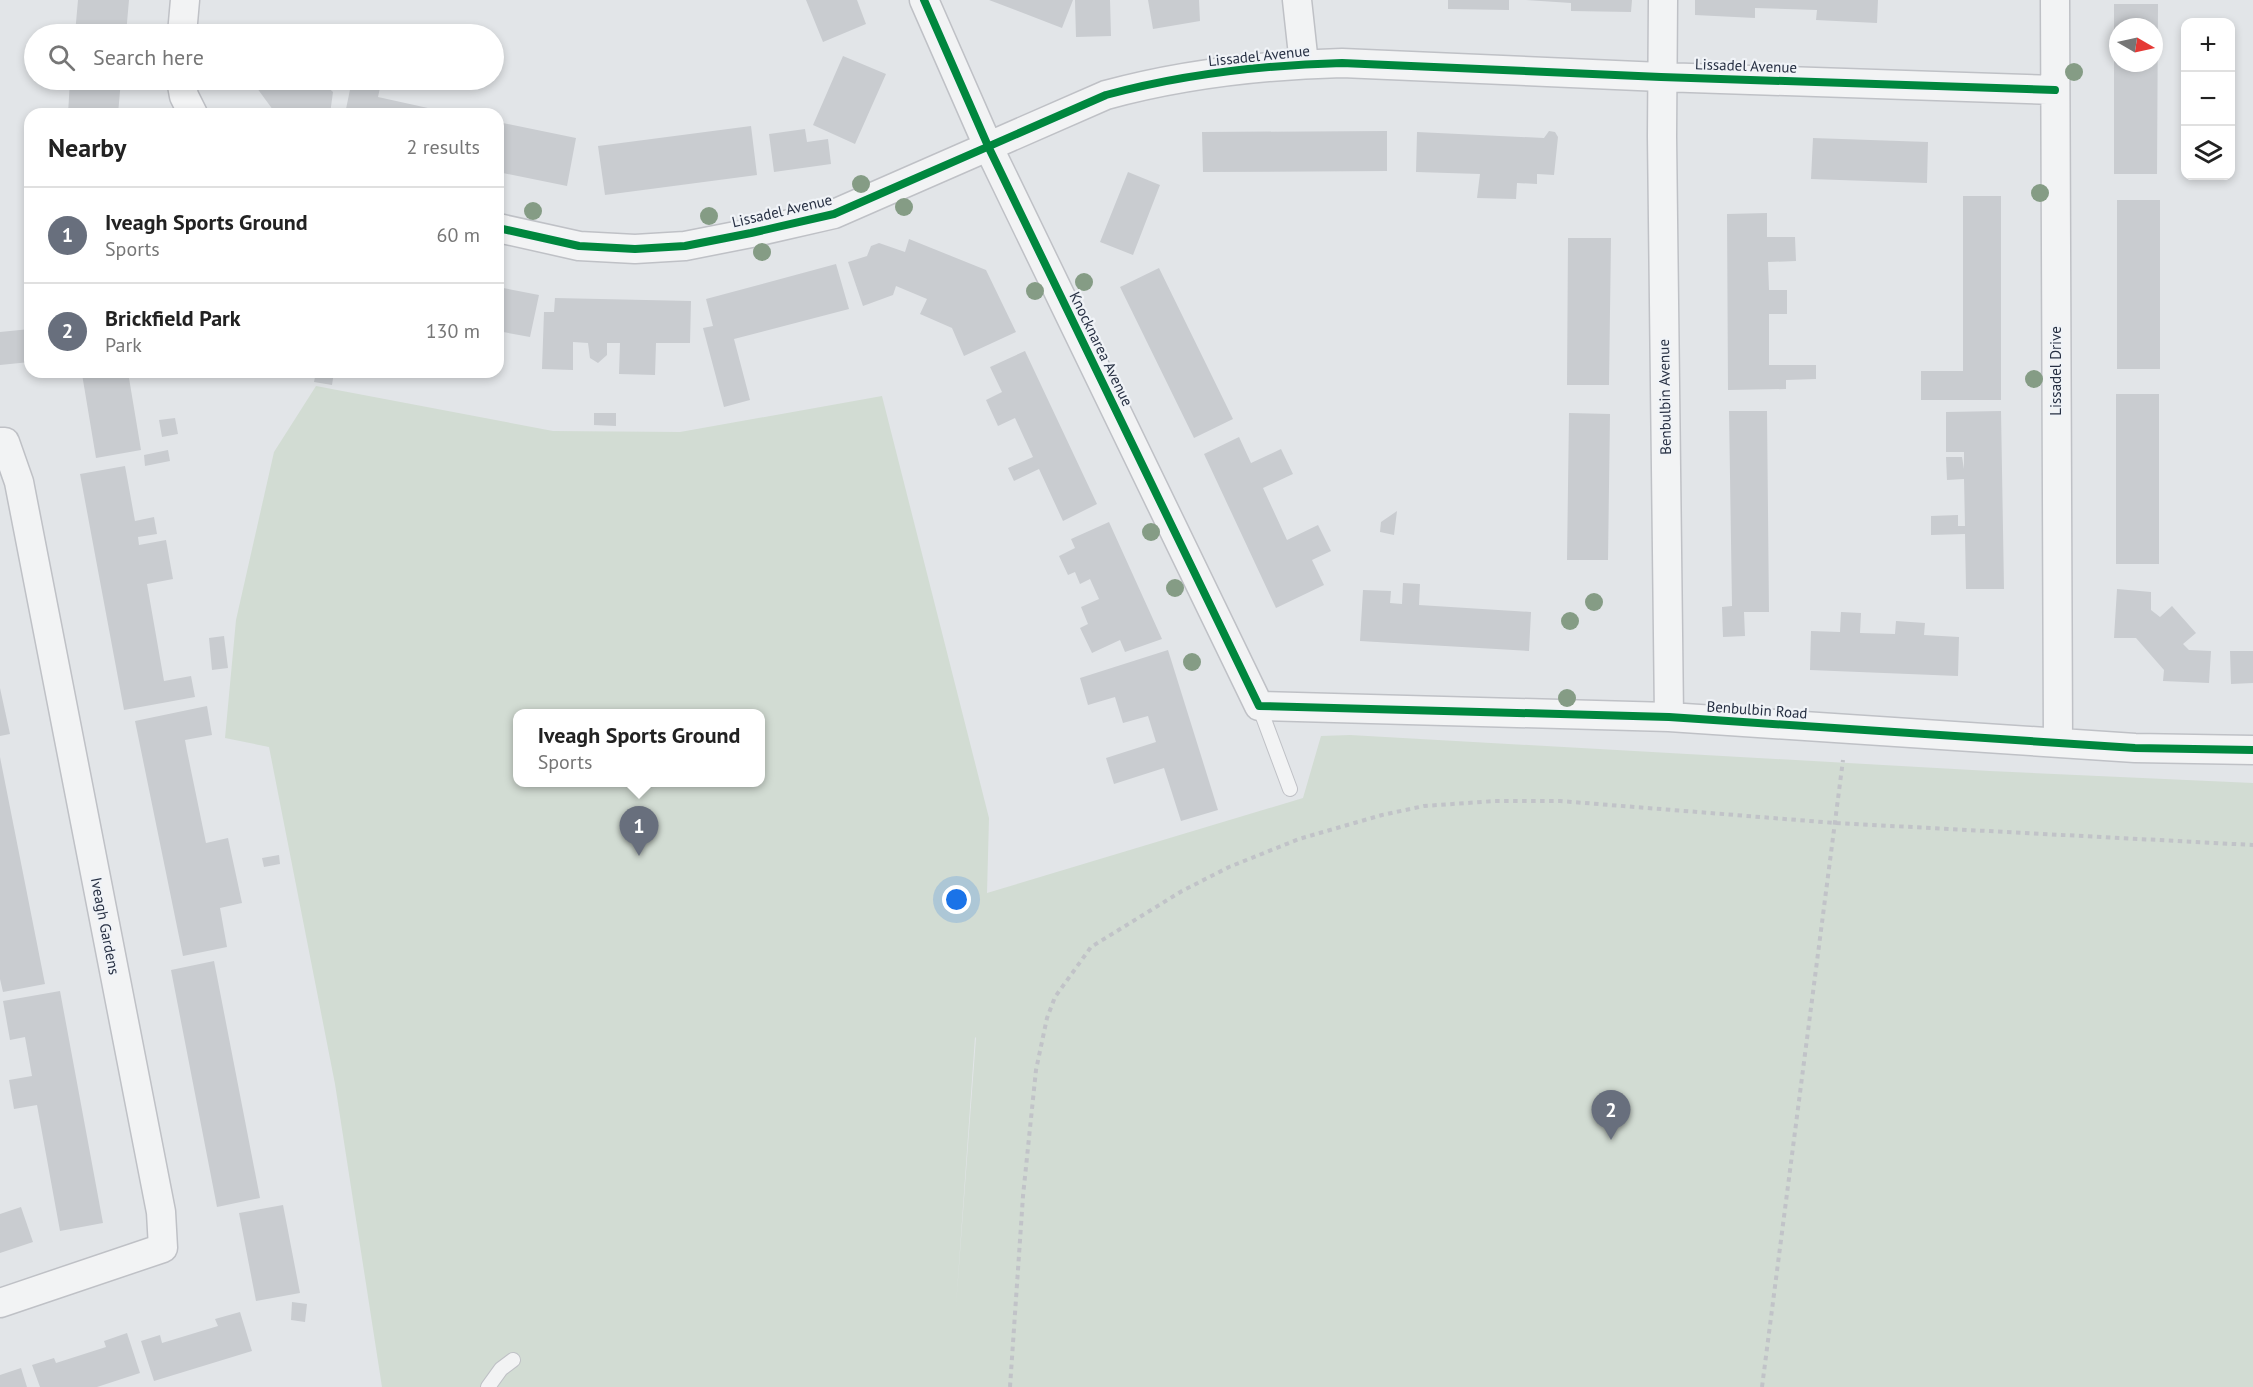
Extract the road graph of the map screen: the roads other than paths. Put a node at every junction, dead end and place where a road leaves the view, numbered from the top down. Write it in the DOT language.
graph roads {
  1 [pos="185,0"];
  2 [pos="924,0"];
  3 [pos="1297,0"];
  4 [pos="1663,0"];
  5 [pos="2055,0"];
  6 [pos="183,24"];
  7 [pos="1304,64"];
  8 [pos="1661,77"];
  9 [pos="183,90"];
  10 [pos="2055,90"];
  11 [pos="190,108"];
  12 [pos="988,146"];
  13 [pos="504,229"];
  14 [pos="0,442"];
  15 [pos="1259,706"];
  16 [pos="1669,717"];
  17 [pos="2058,742"];
  18 [pos="2253,750"];
  19 [pos="1290,789"];
  20 [pos="0,1303"];
  21 [pos="513,1360"];
  22 [pos="488,1387"];
  1 -- 6 [label="street"];
  2 -- 12 [label="street, Knocknarea Avenue"];
  3 -- 7 [label="street"];
  4 -- 8 [label="street, Benbulbin Avenue"];
  5 -- 10 [label="street, Lissadel Drive"];
  7 -- 8 [label="street, Lissadel Avenue"];
  7 -- 12 [label="street, Lissadel Avenue"];
  8 -- 10 [label="street, Lissadel Avenue"];
  8 -- 16 [label="street, Benbulbin Avenue"];
  9 -- 11 [label="street"];
  10 -- 17 [label="street, Lissadel Drive"];
  12 -- 13 [label="street, Lissadel Avenue"];
  12 -- 15 [label="street, Knocknarea Avenue"];
  14 -- 20 [label="street, Iveagh Gardens"];
  15 -- 16 [label="street, Benbulbin Road"];
  15 -- 19 [label="lane"];
  16 -- 17 [label="street, Benbulbin Road"];
  17 -- 18 [label="street, Benbulbin Road"];
  21 -- 22 [label="lane"];
}
